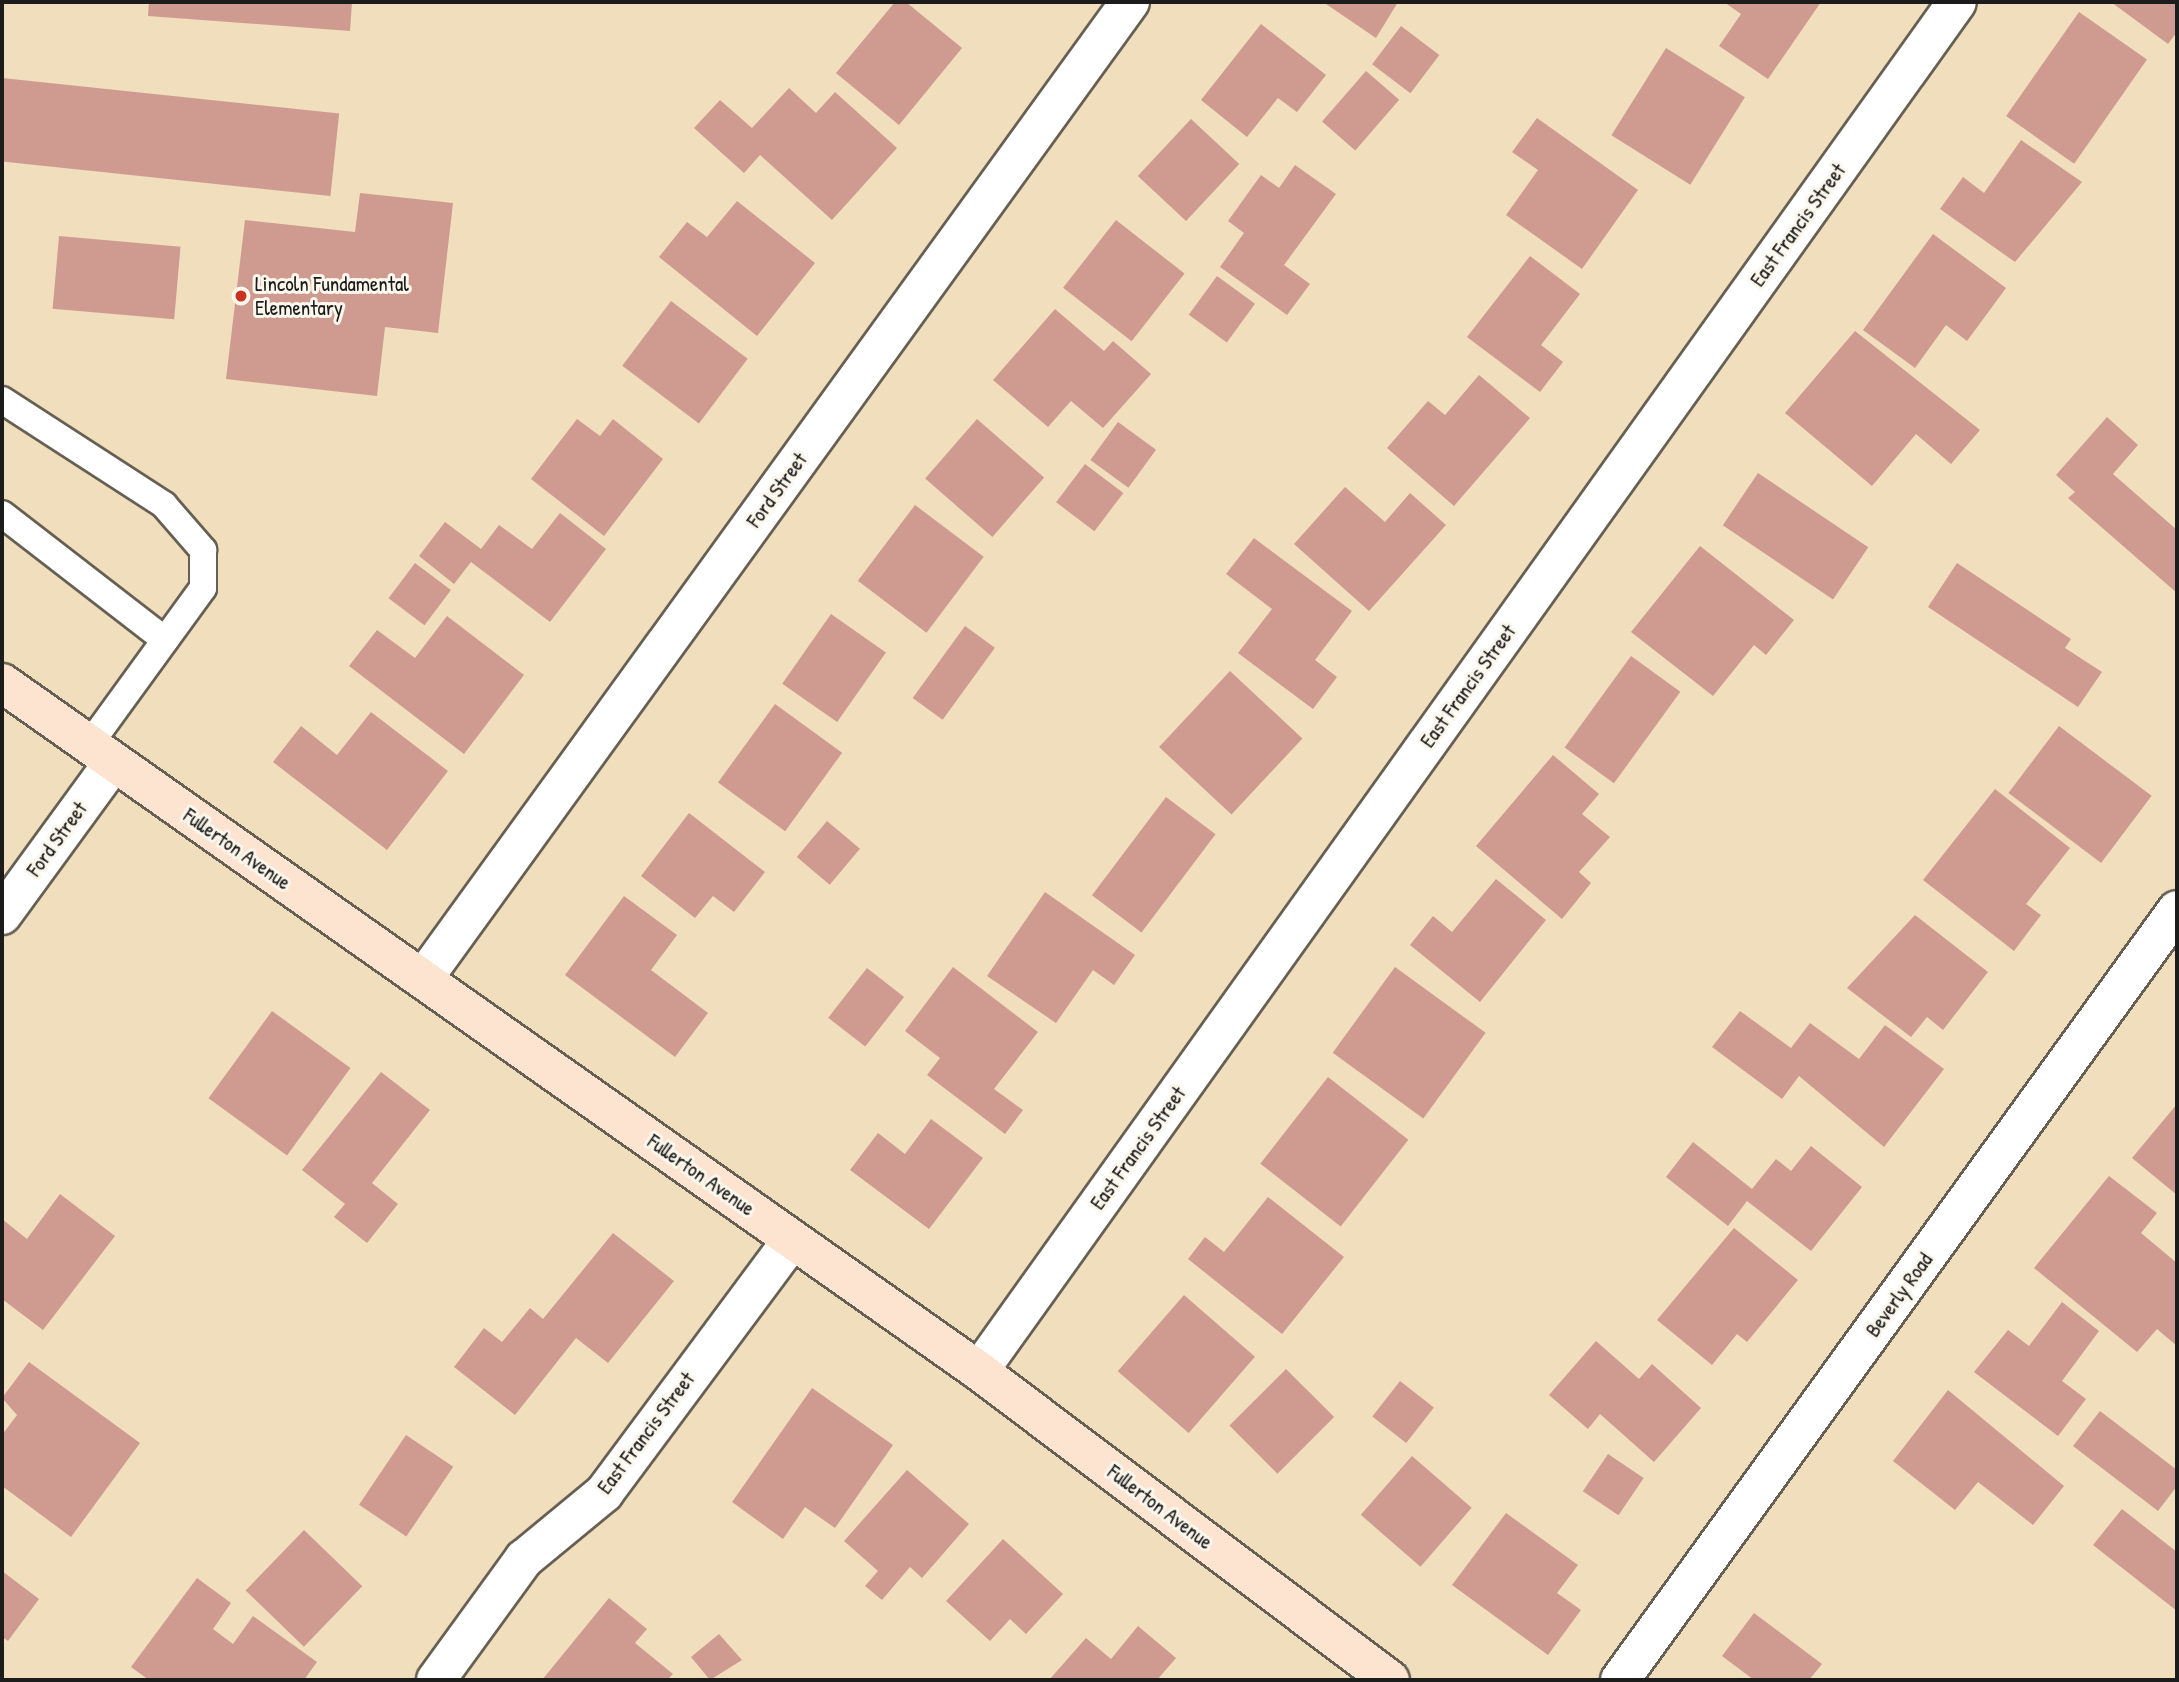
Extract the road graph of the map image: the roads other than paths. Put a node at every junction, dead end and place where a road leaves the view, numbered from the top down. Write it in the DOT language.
graph roads {
  1 [pos="1130,2"];
  2 [pos="1957,2"];
  3 [pos="2,400"];
  4 [pos="2,514"];
  5 [pos="165,640"];
  6 [pos="2,683"];
  7 [pos="101,755"];
  8 [pos="2,915"];
  9 [pos="2174,920"];
  10 [pos="424,979"];
  11 [pos="792,1240"];
  12 [pos="979,1371"];
  13 [pos="436,1680"];
  14 [pos="1390,1680"];
  15 [pos="1620,1680"];
  1 -- 10 [label="street, Ford Street"];
  2 -- 12 [label="street, East Francis Street"];
  3 -- 5 [label="lane"];
  4 -- 5 [label="lane"];
  5 -- 7 [label="lane"];
  6 -- 7 [label="main road, Fullerton Avenue"];
  7 -- 8 [label="street, Ford Street"];
  7 -- 10 [label="main road, Fullerton Avenue"];
  9 -- 15 [label="street, Beverly Road"];
  10 -- 11 [label="main road, Fullerton Avenue"];
  11 -- 12 [label="main road, Fullerton Avenue"];
  11 -- 13 [label="street, East Francis Street"];
  12 -- 14 [label="main road, Fullerton Avenue"];
}
